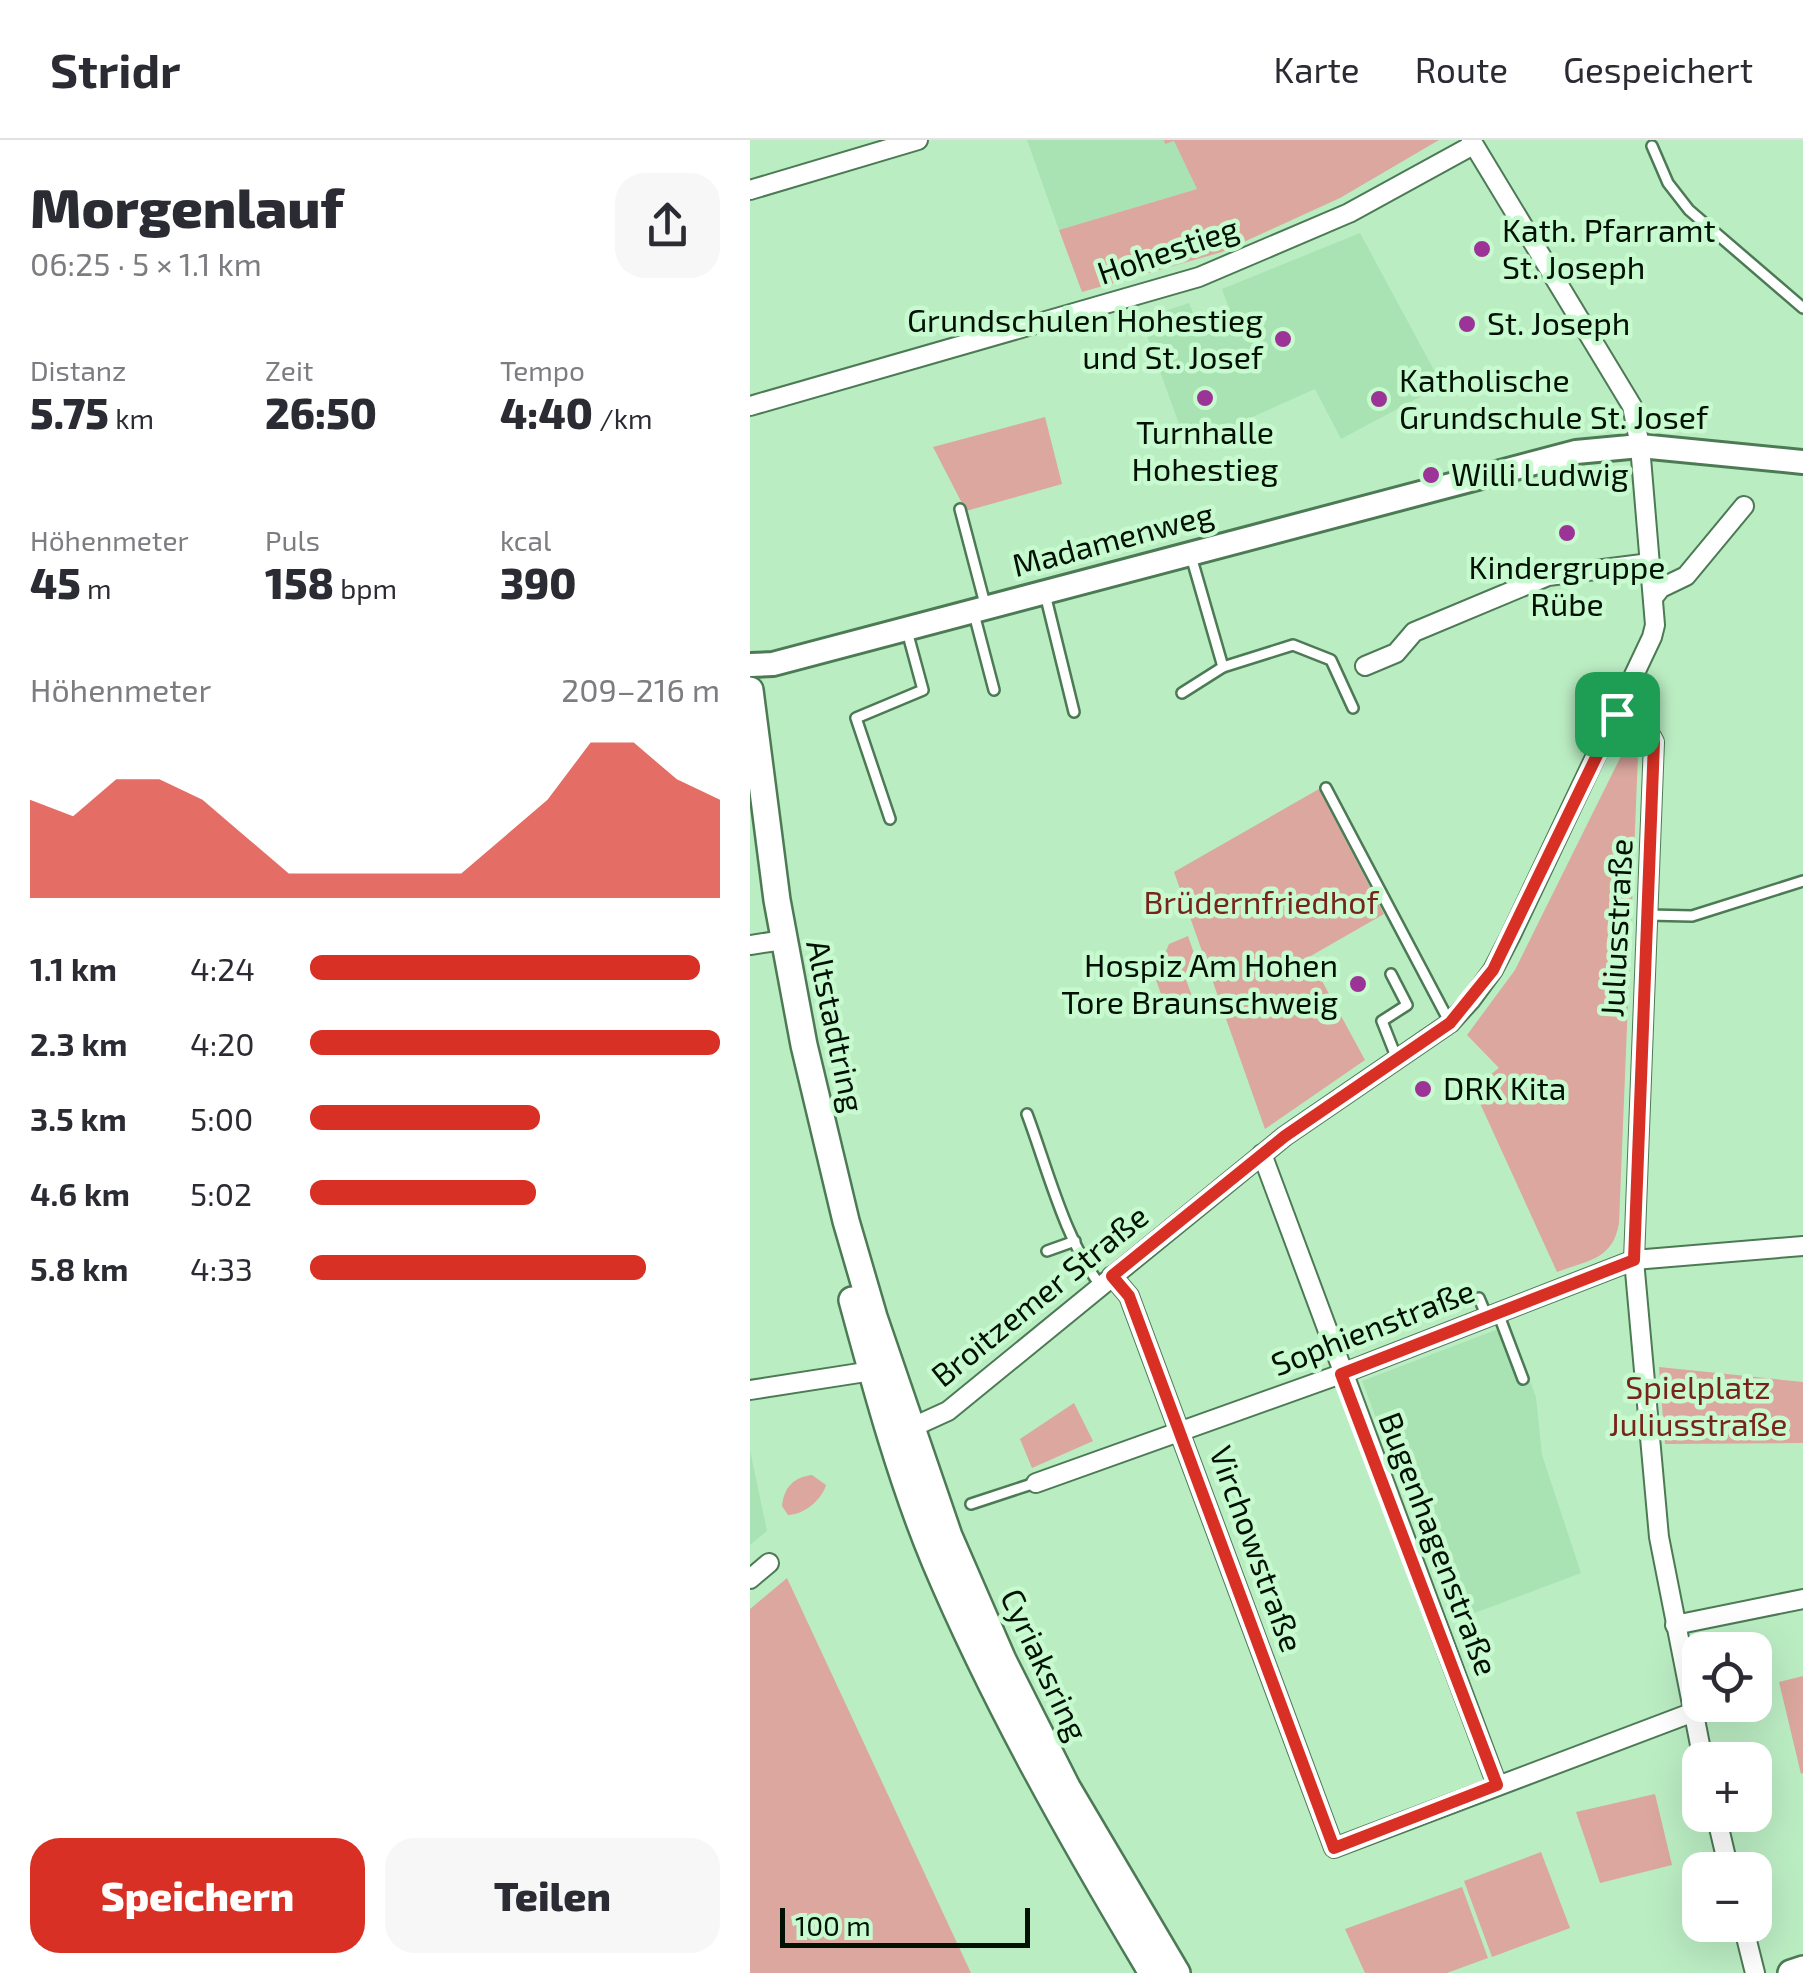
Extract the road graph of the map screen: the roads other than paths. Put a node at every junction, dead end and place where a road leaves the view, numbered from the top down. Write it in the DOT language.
graph roads {
  1 [pos="918,140"];
  2 [pos="1472,142"];
  3 [pos="1652,146"];
  4 [pos="750,190"];
  5 [pos="1803,308"];
  6 [pos="750,406"];
  7 [pos="1640,446"];
  8 [pos="1795,461"];
  9 [pos="1744,506"];
  10 [pos="960,510"];
  11 [pos="1190,554"];
  12 [pos="1650,562"];
  13 [pos="1044,592"];
  14 [pos="1653,598"];
  15 [pos="980,609"];
  16 [pos="906,628"];
  17 [pos="750,665"];
  18 [pos="1222,666"];
  19 [pos="1364,666"];
  20 [pos="750,690"];
  21 [pos="994,690"];
  22 [pos="1182,693"];
  23 [pos="1353,708"];
  24 [pos="1074,712"];
  25 [pos="1617,714"];
  26 [pos="1326,788"];
  27 [pos="890,819"];
  28 [pos="750,826"];
  29 [pos="1803,881"];
  30 [pos="1648,915"];
  31 [pos="767,942"];
  32 [pos="1392,974"];
  33 [pos="1450,1023"];
  34 [pos="1397,1059"];
  35 [pos="1027,1114"];
  36 [pos="1262,1154"];
  37 [pos="1075,1241"];
  38 [pos="1803,1246"];
  39 [pos="1047,1251"];
  40 [pos="1634,1260"];
  41 [pos="1107,1281"];
  42 [pos="1479,1298"];
  43 [pos="1492,1315"];
  44 [pos="882,1369"];
  45 [pos="1341,1374"];
  46 [pos="1523,1378"];
  47 [pos="750,1390"];
  48 [pos="902,1432"];
  49 [pos="1181,1432"];
  50 [pos="1036,1483"];
  51 [pos="971,1504"];
  52 [pos="768,1563"];
  53 [pos="750,1579"];
  54 [pos="1803,1599"];
  55 [pos="1674,1625"];
  56 [pos="1682,1666"];
  57 [pos="1682,1716"];
  58 [pos="1497,1785"];
  59 [pos="1747,1942"];
  60 [pos="1803,1969"];
  61 [pos="1152,1973"];
  62 [pos="1177,1973"];
  63 [pos="1755,1973"];
  64 [pos="1791,1973"];
  1 -- 4 [label="street"];
  2 -- 6 [label="street, Hohestieg"];
  2 -- 7 [label="street, Broitzemer Straße"];
  3 -- 5 [label="lane"];
  7 -- 8 [label="street, Madamenweg"];
  7 -- 11 [label="street, Madamenweg"];
  7 -- 12 [label="street, Broitzemer Straße"];
  9 -- 14 [label="street"];
  10 -- 15 [label="lane"];
  11 -- 13 [label="street, Madamenweg"];
  11 -- 18 [label="lane"];
  12 -- 14 [label="street, Broitzemer Straße"];
  12 -- 19 [label="street"];
  13 -- 15 [label="street, Madamenweg"];
  13 -- 24 [label="lane"];
  14 -- 25 [label="street, Broitzemer Straße"];
  15 -- 16 [label="street, Madamenweg"];
  15 -- 21 [label="lane"];
  16 -- 17 [label="street, Madamenweg"];
  16 -- 27 [label="lane"];
  18 -- 22 [label="lane"];
  18 -- 23 [label="lane"];
  20 -- 31 [label="main road, Altstadtring"];
  25 -- 30 [label="street, Juliusstraße"];
  25 -- 33 [label="street, Broitzemer Straße"];
  26 -- 33 [label="lane"];
  28 -- 31 [label="main road, Altstadtring"];
  29 -- 30 [label="lane"];
  30 -- 40 [label="street, Juliusstraße"];
  31 -- 44 [label="main road, Altstadtring"];
  32 -- 34 [label="lane"];
  33 -- 34 [label="street, Broitzemer Straße"];
  34 -- 36 [label="street, Broitzemer Straße"];
  35 -- 37 [label="lane"];
  36 -- 41 [label="street, Broitzemer Straße"];
  36 -- 45 [label="street, Bugenhagenstraße"];
  37 -- 39 [label="lane"];
  37 -- 41 [label="lane"];
  38 -- 40 [label="street, Sophienstraße"];
  40 -- 43 [label="street, Sophienstraße"];
  40 -- 55 [label="street, Juliusstraße"];
  41 -- 48 [label="street, Broitzemer Straße"];
  41 -- 49 [label="street, Virchowstraße"];
  42 -- 43 [label="lane"];
  43 -- 45 [label="street, Sophienstraße"];
  43 -- 46 [label="lane"];
  44 -- 47 [label="street"];
  44 -- 48 [label="main road, Cyriaksring"];
  45 -- 49 [label="street, Sophienstraße"];
  45 -- 58 [label="street, Bugenhagenstraße"];
  48 -- 61 [label="main road, Cyriaksring"];
  48 -- 62 [label="main road, Cyriaksring"];
  49 -- 50 [label="street, Sophienstraße"];
  49 -- 58 [label="street, Virchowstraße"];
  50 -- 51 [label="lane, Sophienstraße"];
  52 -- 53 [label="street"];
  54 -- 55 [label="street"];
  55 -- 56 [label="street, Juliusstraße"];
  57 -- 58 [label="street"];
  59 -- 63 [label="street"];
  60 -- 64 [label="main road"];
}
